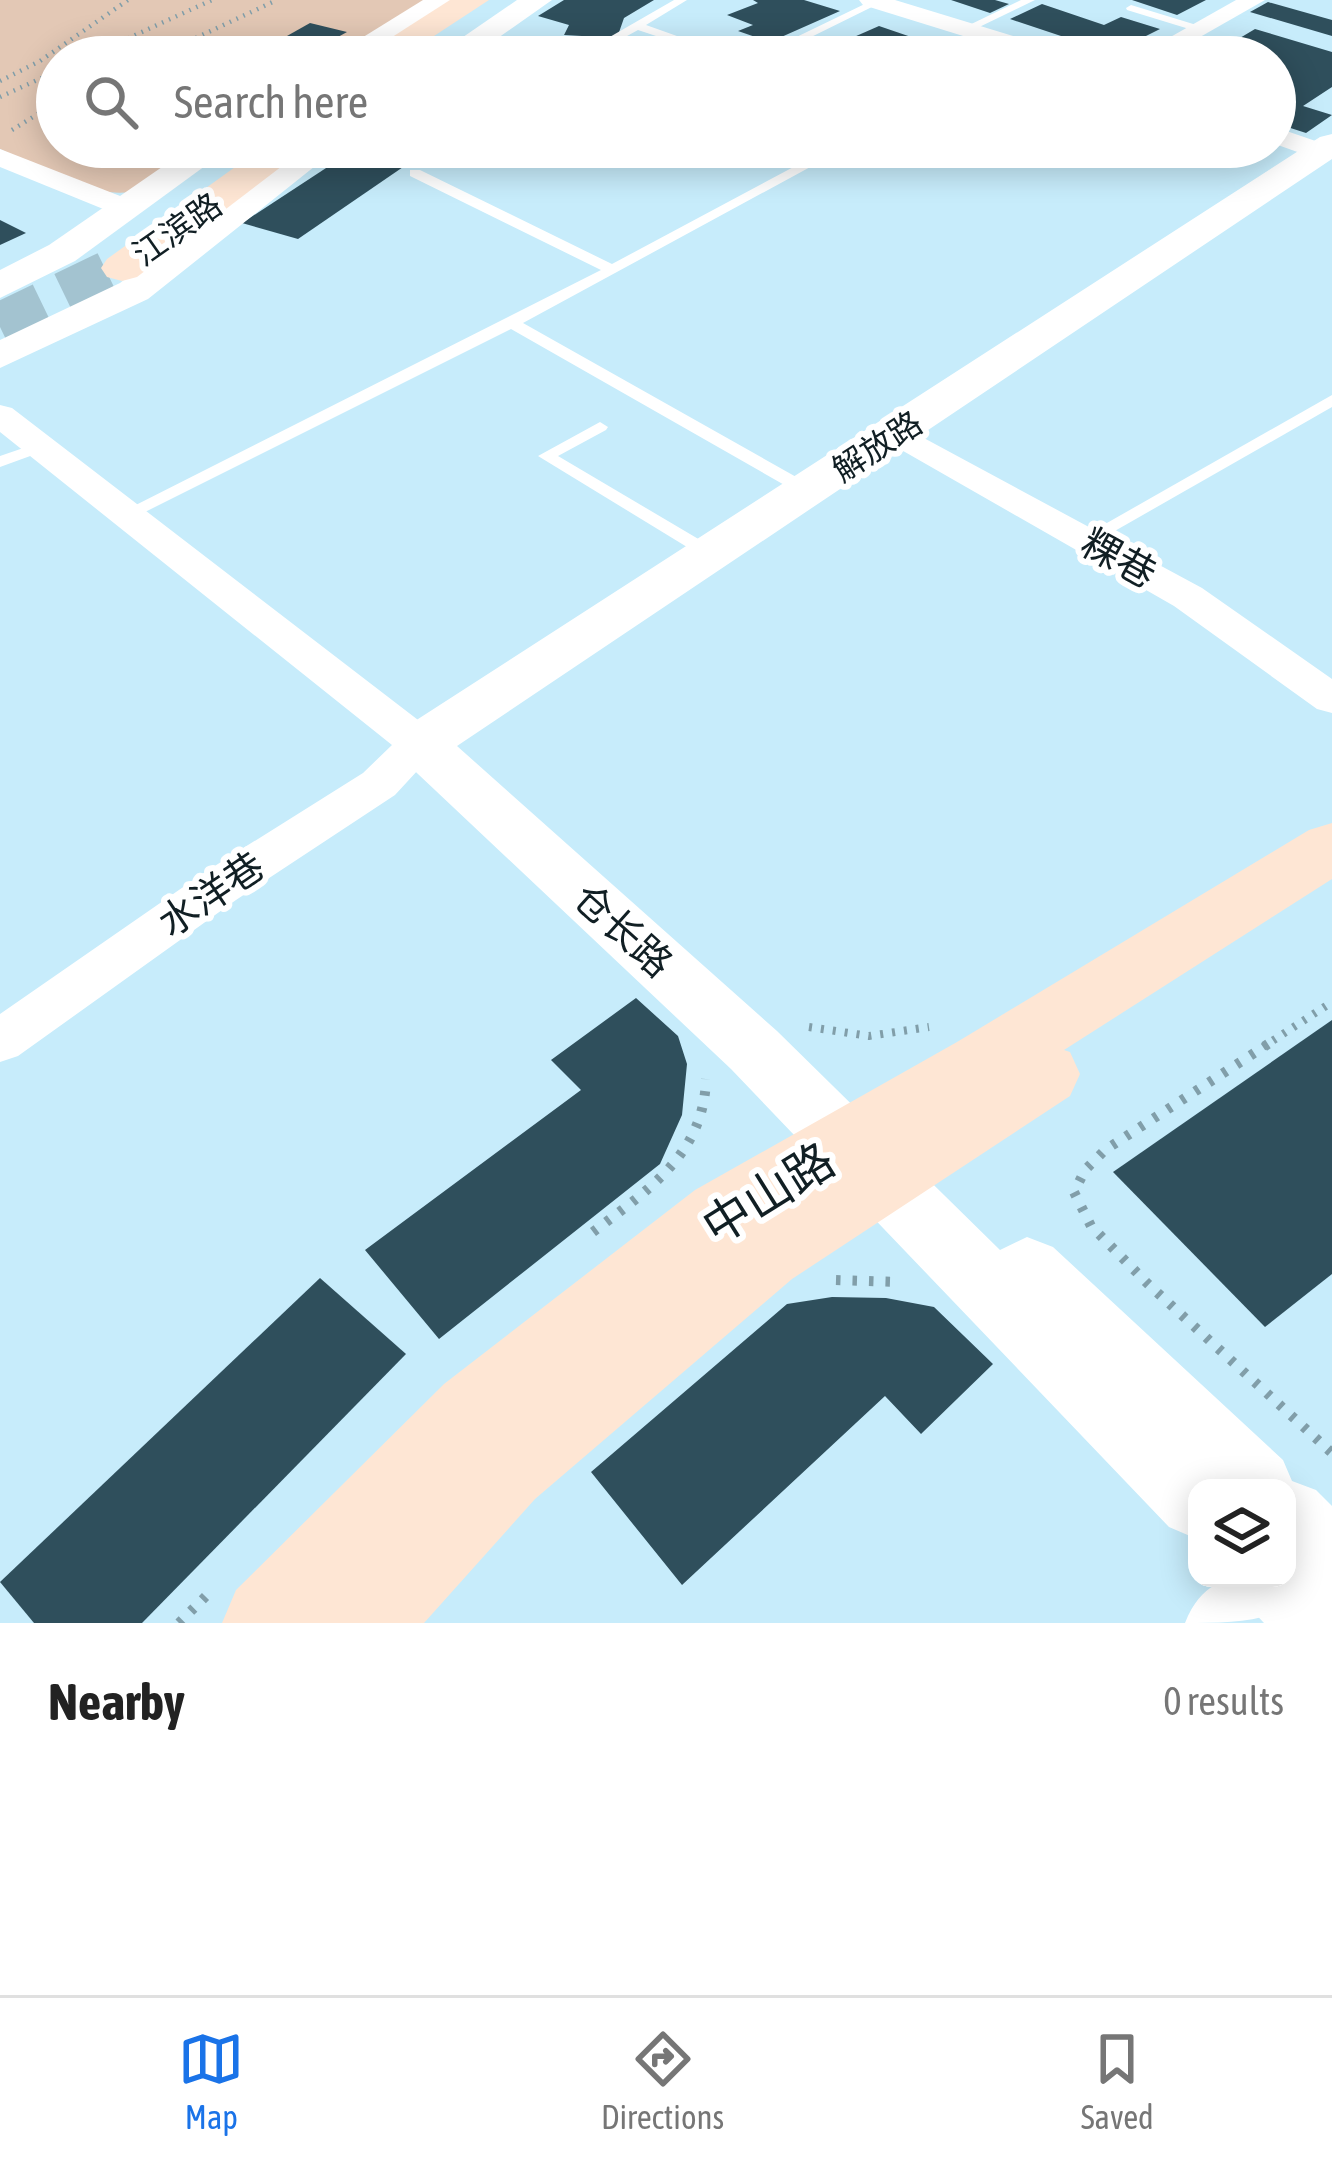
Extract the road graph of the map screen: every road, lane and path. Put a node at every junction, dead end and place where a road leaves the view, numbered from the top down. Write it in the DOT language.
graph roads {
  1 [pos="128,0"];
  2 [pos="212,0"];
  3 [pos="277,0"];
  4 [pos="444,0"];
  5 [pos="473,0"];
  6 [pos="509,0"];
  7 [pos="537,0"];
  8 [pos="682,0"];
  9 [pos="1030,0"];
  10 [pos="1253,0"];
  11 [pos="874,1"];
  12 [pos="1131,8"];
  13 [pos="635,25"];
  14 [pos="967,29"];
  15 [pos="1199,29"];
  16 [pos="76,36"];
  17 [pos="133,36"];
  18 [pos="199,36"];
  19 [pos="382,36"];
  20 [pos="413,36"];
  21 [pos="450,36"];
  22 [pos="482,36"];
  23 [pos="616,36"];
  24 [pos="668,36"];
  25 [pos="804,36"];
  26 [pos="990,36"];
  27 [pos="1186,36"];
  28 [pos="36,63"];
  29 [pos="0,81"];
  30 [pos="36,81"];
  31 [pos="0,97"];
  32 [pos="1296,140"];
  33 [pos="1326,148"];
  34 [pos="0,157"];
  35 [pos="185,168"];
  36 [pos="221,168"];
  37 [pos="256,168"];
  38 [pos="295,168"];
  39 [pos="802,168"];
  40 [pos="1296,168"];
  41 [pos="1296,168"];
  42 [pos="415,173"];
  43 [pos="128,209"];
  44 [pos="612,270"];
  45 [pos="12,280"];
  46 [pos="97,309"];
  47 [pos="511,323"];
  48 [pos="0,356"];
  49 [pos="1332,400"];
  50 [pos="0,415"];
  51 [pos="600,427"];
  52 [pos="896,433"];
  53 [pos="38,448"];
  54 [pos="0,462"];
  55 [pos="808,490"];
  56 [pos="127,514"];
  57 [pos="1086,540"];
  58 [pos="711,554"];
  59 [pos="1332,699"];
  60 [pos="432,736"];
  61 [pos="1332,848"];
  62 [pos="1332,883"];
  63 [pos="1332,1002"];
  64 [pos="802,1025"];
  65 [pos="935,1025"];
  66 [pos="0,1041"];
  67 [pos="704,1071"];
  68 [pos="879,1151"];
  69 [pos="580,1244"];
  70 [pos="817,1282"];
  71 [pos="921,1284"];
  72 [pos="1332,1453"];
  73 [pos="1245,1479"];
  74 [pos="1188,1489"];
  75 [pos="240,1606"];
  76 [pos="179,1623"];
  77 [pos="361,1623"];
  1 -- 16 [label="path"];
  2 -- 17 [label="path"];
  3 -- 18 [label="path"];
  4 -- 19 [label="street"];
  5 -- 20 [label="main road"];
  6 -- 21 [label="main road"];
  7 -- 22 [label="street"];
  8 -- 13 [label="lane"];
  9 -- 14 [label="lane"];
  10 -- 15 [label="street"];
  11 -- 14 [label="street"];
  11 -- 25 [label="lane"];
  12 -- 15 [label="lane"];
  13 -- 23 [label="lane"];
  13 -- 24 [label="lane"];
  14 -- 26 [label="street"];
  15 -- 27 [label="street"];
  28 -- 29 [label="path"];
  30 -- 31 [label="path"];
  32 -- 33 [label="street"];
  33 -- 40 [label="street, 解放路"];
  34 -- 43 [label="street"];
  35 -- 43 [label="street"];
  36 -- 37 [label="main road, 江滨路"];
  38 -- 46 [label="street"];
  39 -- 44 [label="lane"];
  41 -- 52 [label="street, 解放路"];
  42 -- 44 [label="lane"];
  43 -- 45 [label="street"];
  44 -- 47 [label="lane"];
  45 -- 46 [label="street"];
  46 -- 48 [label="street"];
  47 -- 55 [label="lane"];
  47 -- 56 [label="lane"];
  49 -- 57 [label="lane"];
  50 -- 53 [label="street, 仓长路"];
  51 -- 58 [label="lane"];
  52 -- 55 [label="street, 解放路"];
  52 -- 57 [label="street, 粿巷"];
  53 -- 54 [label="lane"];
  53 -- 56 [label="street, 仓长路"];
  55 -- 58 [label="street, 解放路"];
  56 -- 60 [label="street, 仓长路"];
  57 -- 59 [label="street, 粿巷"];
  58 -- 60 [label="street, 解放路"];
  60 -- 66 [label="street, 水洋巷"];
  60 -- 68 [label="street, 仓长路"];
  61 -- 68 [label="main road, 中山路"];
  62 -- 68 [label="main road, 中山路"];
  63 -- 72 [label="path"];
  64 -- 65 [label="path"];
  67 -- 69 [label="path"];
  68 -- 73 [label="street, 仓长路"];
  68 -- 74 [label="street, 仓长路"];
  68 -- 75 [label="main road, 中山路"];
  68 -- 77 [label="main road, 中山路"];
  70 -- 71 [label="path"];
  75 -- 76 [label="path"];
}
